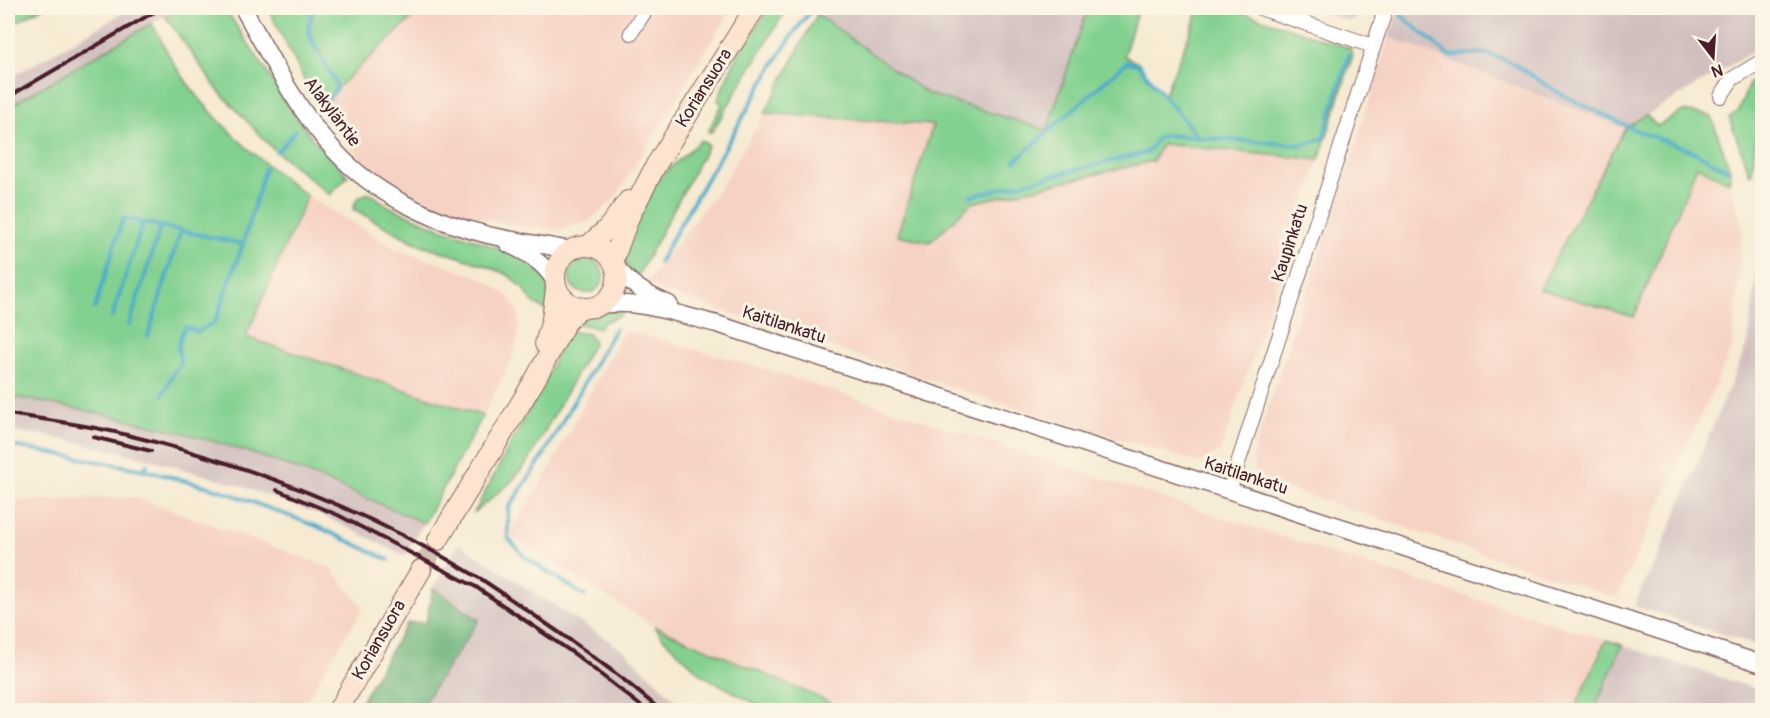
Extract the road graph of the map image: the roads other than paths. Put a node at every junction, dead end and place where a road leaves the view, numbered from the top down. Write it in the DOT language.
graph roads {
  1 [pos="243,8"];
  2 [pos="647,8"];
  3 [pos="1260,8"];
  4 [pos="1386,8"];
  5 [pos="753,9"];
  6 [pos="631,33"];
  7 [pos="1373,46"];
  8 [pos="1762,61"];
  9 [pos="1721,96"];
  10 [pos="656,165"];
  11 [pos="489,235"];
  12 [pos="579,248"];
  13 [pos="614,262"];
  14 [pos="555,284"];
  15 [pos="601,305"];
  16 [pos="579,308"];
  17 [pos="717,324"];
  18 [pos="527,391"];
  19 [pos="1229,491"];
  20 [pos="438,540"];
  21 [pos="421,570"];
  22 [pos="1762,664"];
  23 [pos="338,711"];
  1 -- 11 [label="street, Alakyläntie"];
  2 -- 6 [label="street"];
  3 -- 7 [label="street"];
  4 -- 7 [label="street, Kaupinkatu"];
  5 -- 10 [label="main road, Koriansuora"];
  7 -- 19 [label="street, Kaupinkatu"];
  8 -- 9 [label="street"];
  10 -- 12 [label="main road, Koriansuora"];
  10 -- 13 [label="main road, Koriansuora"];
  11 -- 12 [label="street, Alakyläntie"];
  11 -- 14 [label="street, Alakyläntie"];
  12 -- 13 [label="main road"];
  12 -- 14 [label="main road"];
  13 -- 15 [label="main road"];
  13 -- 17 [label="street, Kaitilankatu"];
  14 -- 16 [label="main road"];
  14 -- 18 [label="main road"];
  15 -- 16 [label="main road"];
  15 -- 17 [label="street, Kaitilankatu"];
  16 -- 18 [label="main road"];
  17 -- 19 [label="street, Kaitilankatu"];
  18 -- 20 [label="main road"];
  19 -- 22 [label="street, Kaitilankatu"];
  21 -- 23 [label="main road, Koriansuora"];
}
